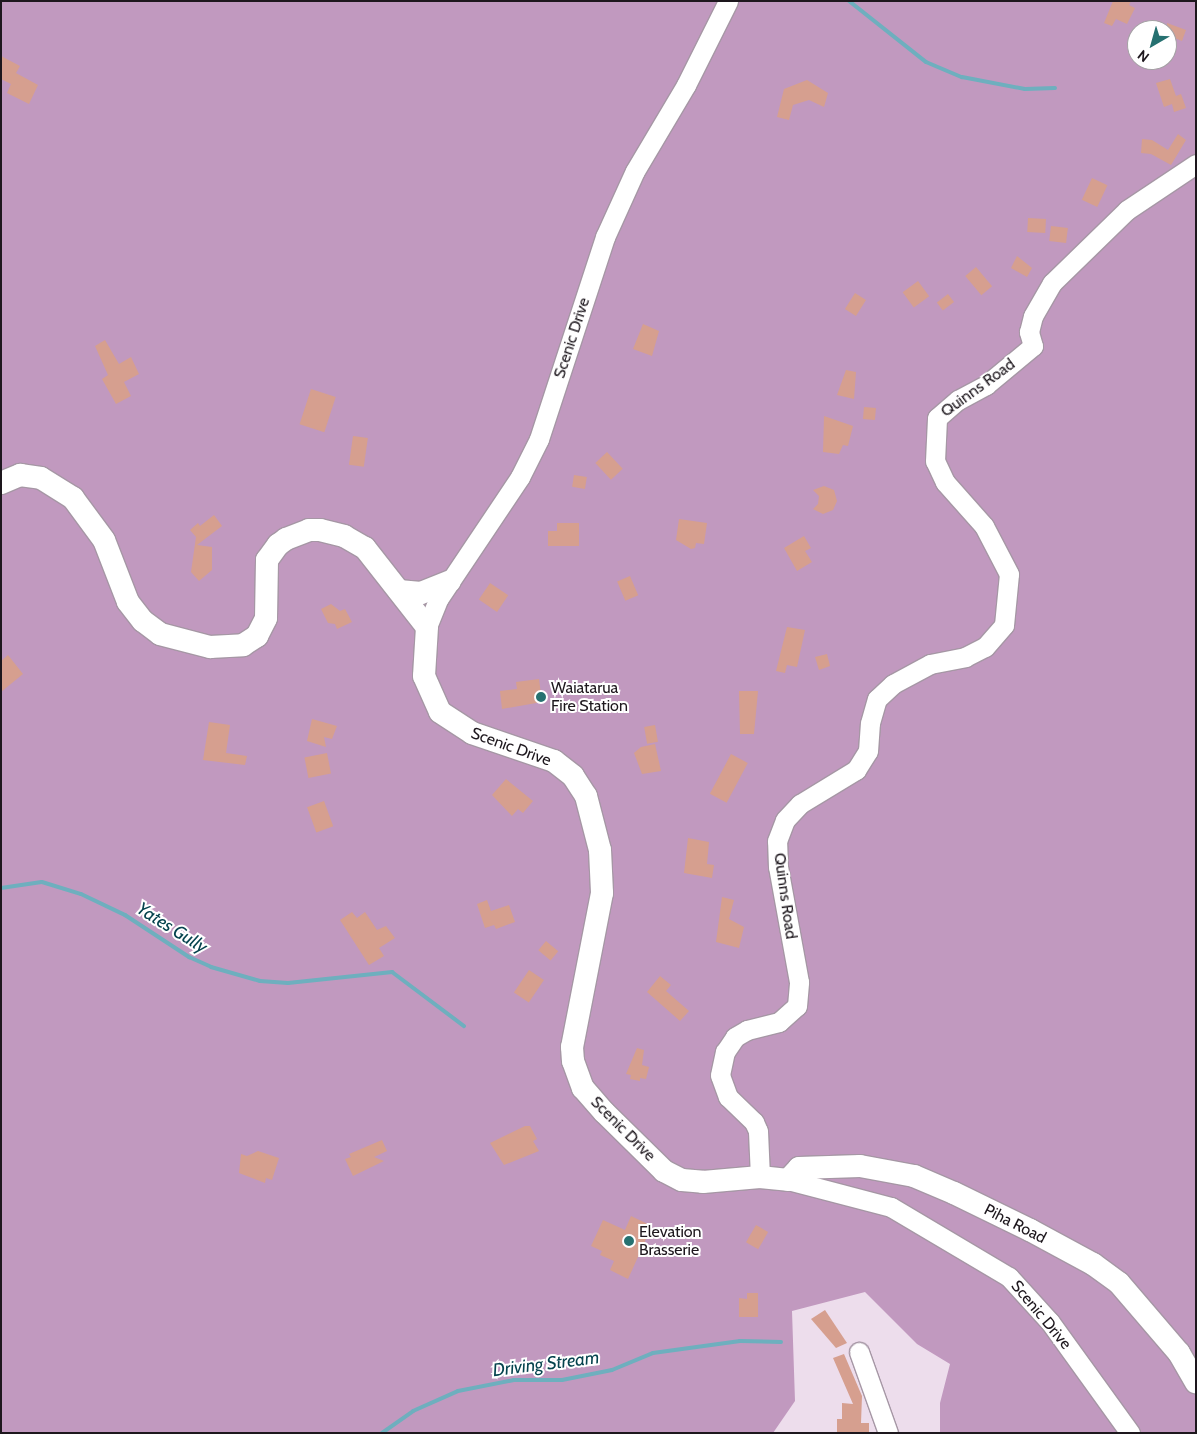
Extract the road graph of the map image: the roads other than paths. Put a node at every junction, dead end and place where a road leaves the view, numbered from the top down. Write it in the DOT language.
graph roads {
  1 [pos="728,1"];
  2 [pos="1196,164"];
  3 [pos="1,483"];
  4 [pos="450,581"];
  5 [pos="399,590"];
  6 [pos="427,628"];
  7 [pos="760,1176"];
  8 [pos="788,1180"];
  9 [pos="859,1352"];
  10 [pos="1196,1382"];
  11 [pos="888,1433"];
  12 [pos="1130,1433"];
  1 -- 4 [label="street, Scenic Drive"];
  2 -- 7 [label="street, Quinns Road"];
  3 -- 5 [label="main road"];
  4 -- 5 [label="main road"];
  4 -- 6 [label="street, Scenic Drive"];
  5 -- 6 [label="main road"];
  6 -- 7 [label="main road, Scenic Drive"];
  7 -- 8 [label="main road, Scenic Drive"];
  8 -- 10 [label="main road, Piha Road"];
  8 -- 12 [label="street, Scenic Drive"];
  9 -- 11 [label="street"];
}
